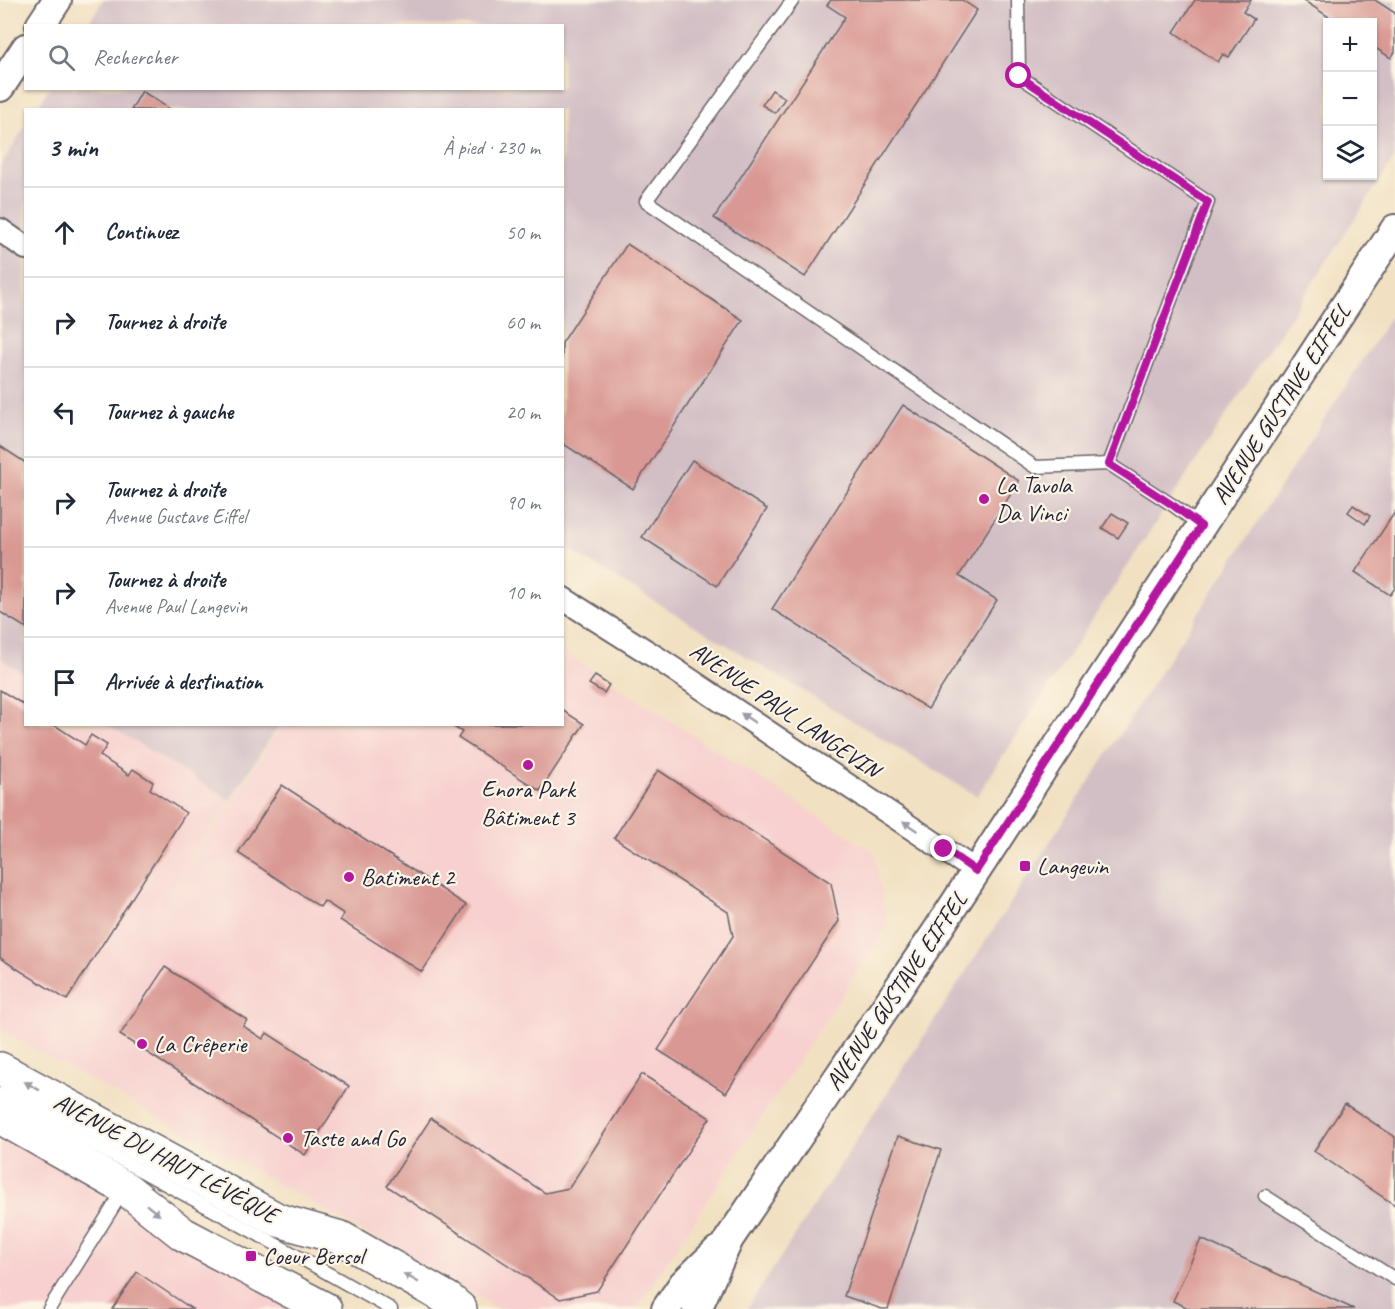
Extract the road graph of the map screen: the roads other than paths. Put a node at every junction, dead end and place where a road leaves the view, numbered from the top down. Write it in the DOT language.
graph roads {
  1 [pos="57,0"];
  2 [pos="793,0"];
  3 [pos="1018,0"];
  4 [pos="41,24"];
  5 [pos="24,51"];
  6 [pos="0,87"];
  7 [pos="1395,229"];
  8 [pos="0,230"];
  9 [pos="24,247"];
  10 [pos="1109,464"];
  11 [pos="1201,526"];
  12 [pos="564,599"];
  13 [pos="976,871"];
  14 [pos="0,1069"];
  15 [pos="0,1094"];
  16 [pos="0,1117"];
  17 [pos="126,1188"];
  18 [pos="1265,1196"];
  19 [pos="729,1239"];
  20 [pos="1395,1279"];
  21 [pos="49,1309"];
  22 [pos="326,1309"];
  23 [pos="391,1309"];
  24 [pos="460,1309"];
  25 [pos="666,1309"];
  26 [pos="696,1309"];
  1 -- 4 [label="street"];
  2 -- 10 [label="lane"];
  3 -- 10 [label="lane"];
  5 -- 6 [label="street"];
  7 -- 11 [label="street, AVENUE GUSTAVE EIFFEL"];
  8 -- 9 [label="street"];
  10 -- 11 [label="lane"];
  11 -- 13 [label="street, AVENUE GUSTAVE EIFFEL"];
  13 -- 12 [label="street, AVENUE PAUL LANGEVIN, one-way"];
  13 -- 19 [label="street, AVENUE GUSTAVE EIFFEL"];
  24 -- 14 [label="main road, AVENUE DU HAUT LÉVÈQUE, one-way"];
  15 -- 23 [label="lane, AVENUE DU HAUT LÉVÈQUE"];
  16 -- 17 [label="main road, AVENUE DU HAUT LÉVÈQUE"];
  17 -- 21 [label="lane"];
  17 -- 22 [label="main road, AVENUE DU HAUT LÉVÈQUE, one-way"];
  18 -- 20 [label="lane"];
  19 -- 25 [label="street, AVENUE GUSTAVE EIFFEL"];
  19 -- 26 [label="street, AVENUE GUSTAVE EIFFEL"];
}
